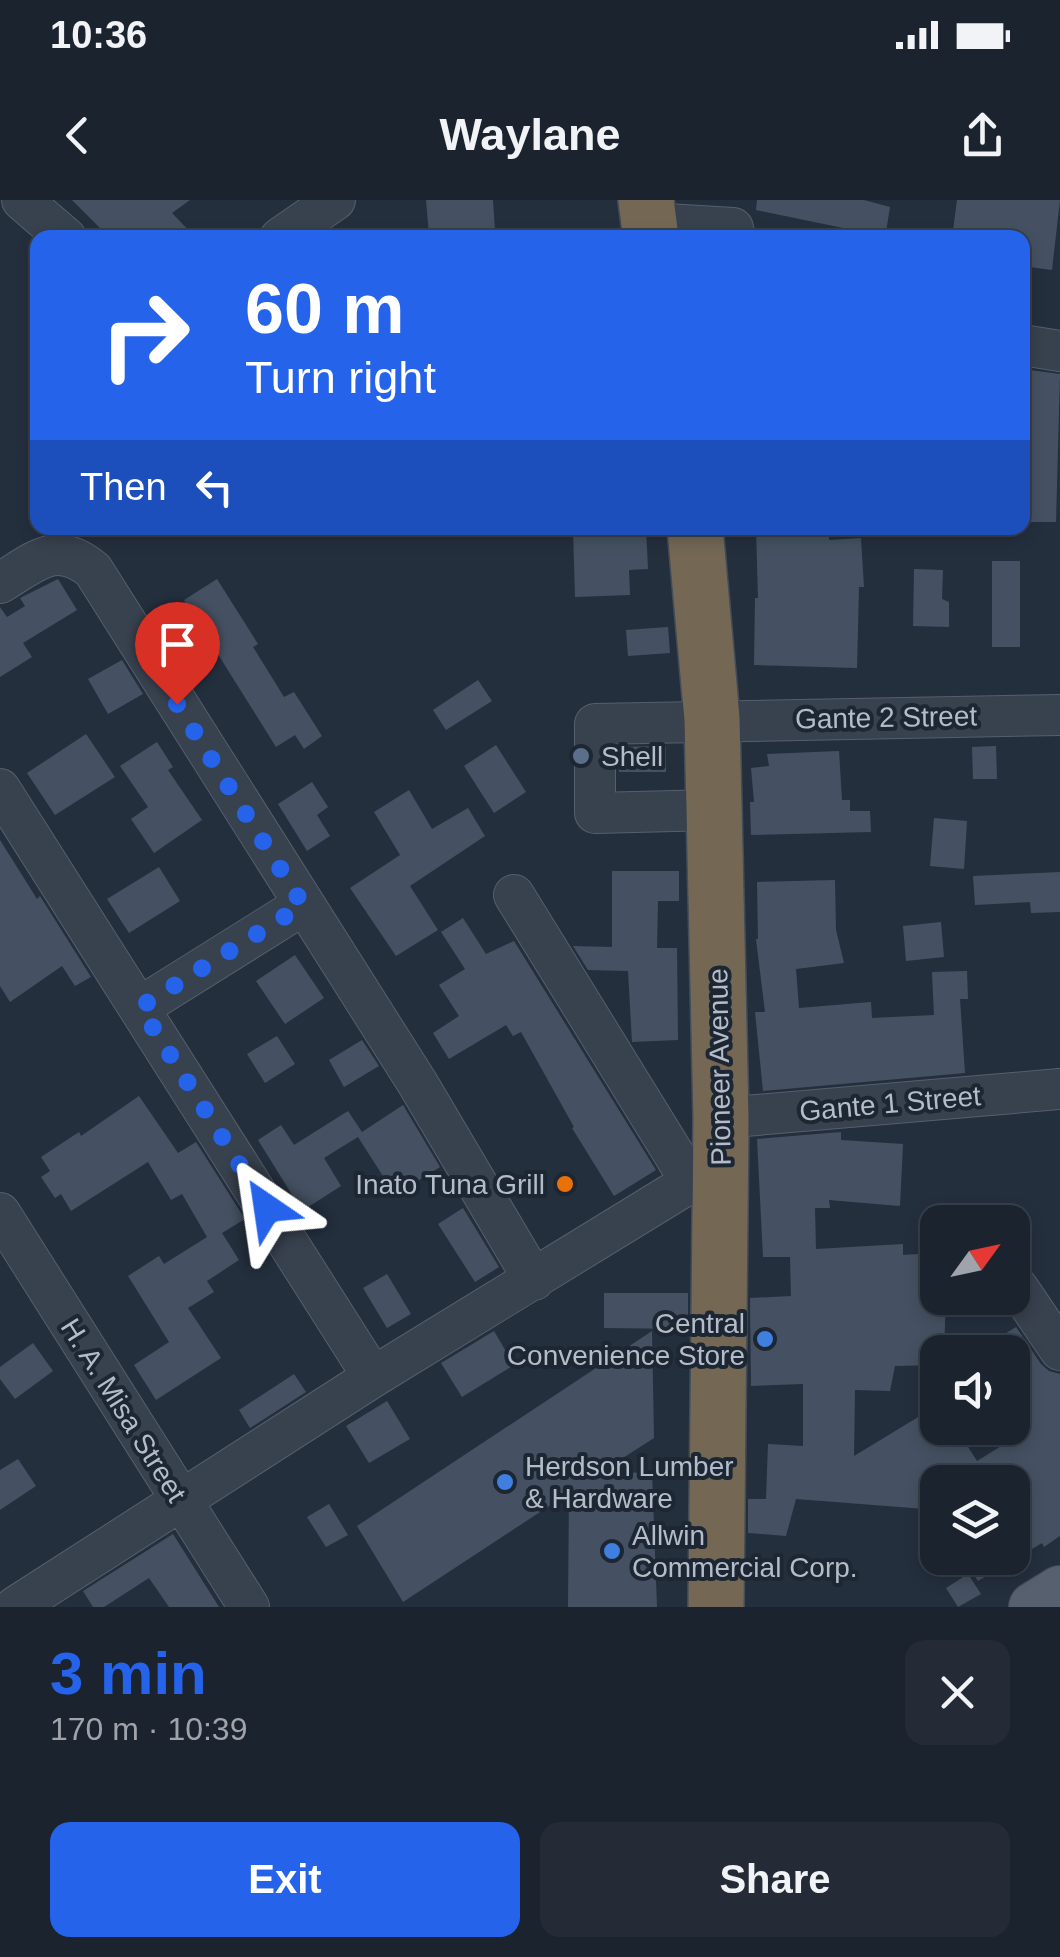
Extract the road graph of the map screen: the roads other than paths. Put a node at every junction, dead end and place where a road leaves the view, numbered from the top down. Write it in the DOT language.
graph roads {
  1 [pos="22,200"];
  2 [pos="334,200"];
  3 [pos="649,220"];
  4 [pos="57,230"];
  5 [pos="291,230"];
  6 [pos="733,230"];
  7 [pos="1030,346"];
  8 [pos="1060,351"];
  9 [pos="696,535"];
  10 [pos="0,583"];
  11 [pos="1060,715"];
  12 [pos="712,719"];
  13 [pos="0,788"];
  14 [pos="714,810"];
  15 [pos="514,895"];
  16 [pos="303,905"];
  17 [pos="140,1007"];
  18 [pos="1060,1089"];
  19 [pos="720,1118"];
  20 [pos="706,1182"];
  21 [pos="0,1213"];
  22 [pos="534,1280"];
  23 [pos="1030,1306"];
  24 [pos="1060,1350"];
  25 [pos="372,1377"];
  26 [pos="180,1499"];
  27 [pos="1060,1591"];
  28 [pos="15,1607"];
  29 [pos="249,1607"];
  30 [pos="716,1607"];
  31 [pos="1034,1607"];
  1 -- 4 [label="street"];
  2 -- 5 [label="street"];
  3 -- 6 [label="street"];
  7 -- 8 [label="street"];
  9 -- 12 [label="highway, Pioneer Avenue"];
  10 -- 16 [label="street"];
  11 -- 12 [label="street, Gante 2 Street"];
  12 -- 14 [label="highway, Pioneer Avenue"];
  12 -- 14 [label="street, Gante 2 Street"];
  13 -- 17 [label="street"];
  14 -- 19 [label="highway, Pioneer Avenue"];
  15 -- 20 [label="street"];
  16 -- 17 [label="street"];
  16 -- 22 [label="street"];
  17 -- 25 [label="street"];
  18 -- 19 [label="street, Gante 1 Street"];
  19 -- 20 [label="highway, Pioneer Avenue"];
  20 -- 22 [label="street"];
  20 -- 30 [label="highway, Pioneer Avenue"];
  21 -- 26 [label="street, H. A. Misa Street"];
  22 -- 25 [label="street"];
  23 -- 24 [label="street"];
  25 -- 26 [label="street"];
  26 -- 28 [label="street"];
  26 -- 29 [label="street, H. A. Misa Street"];
  27 -- 31 [label="main road"];
}
